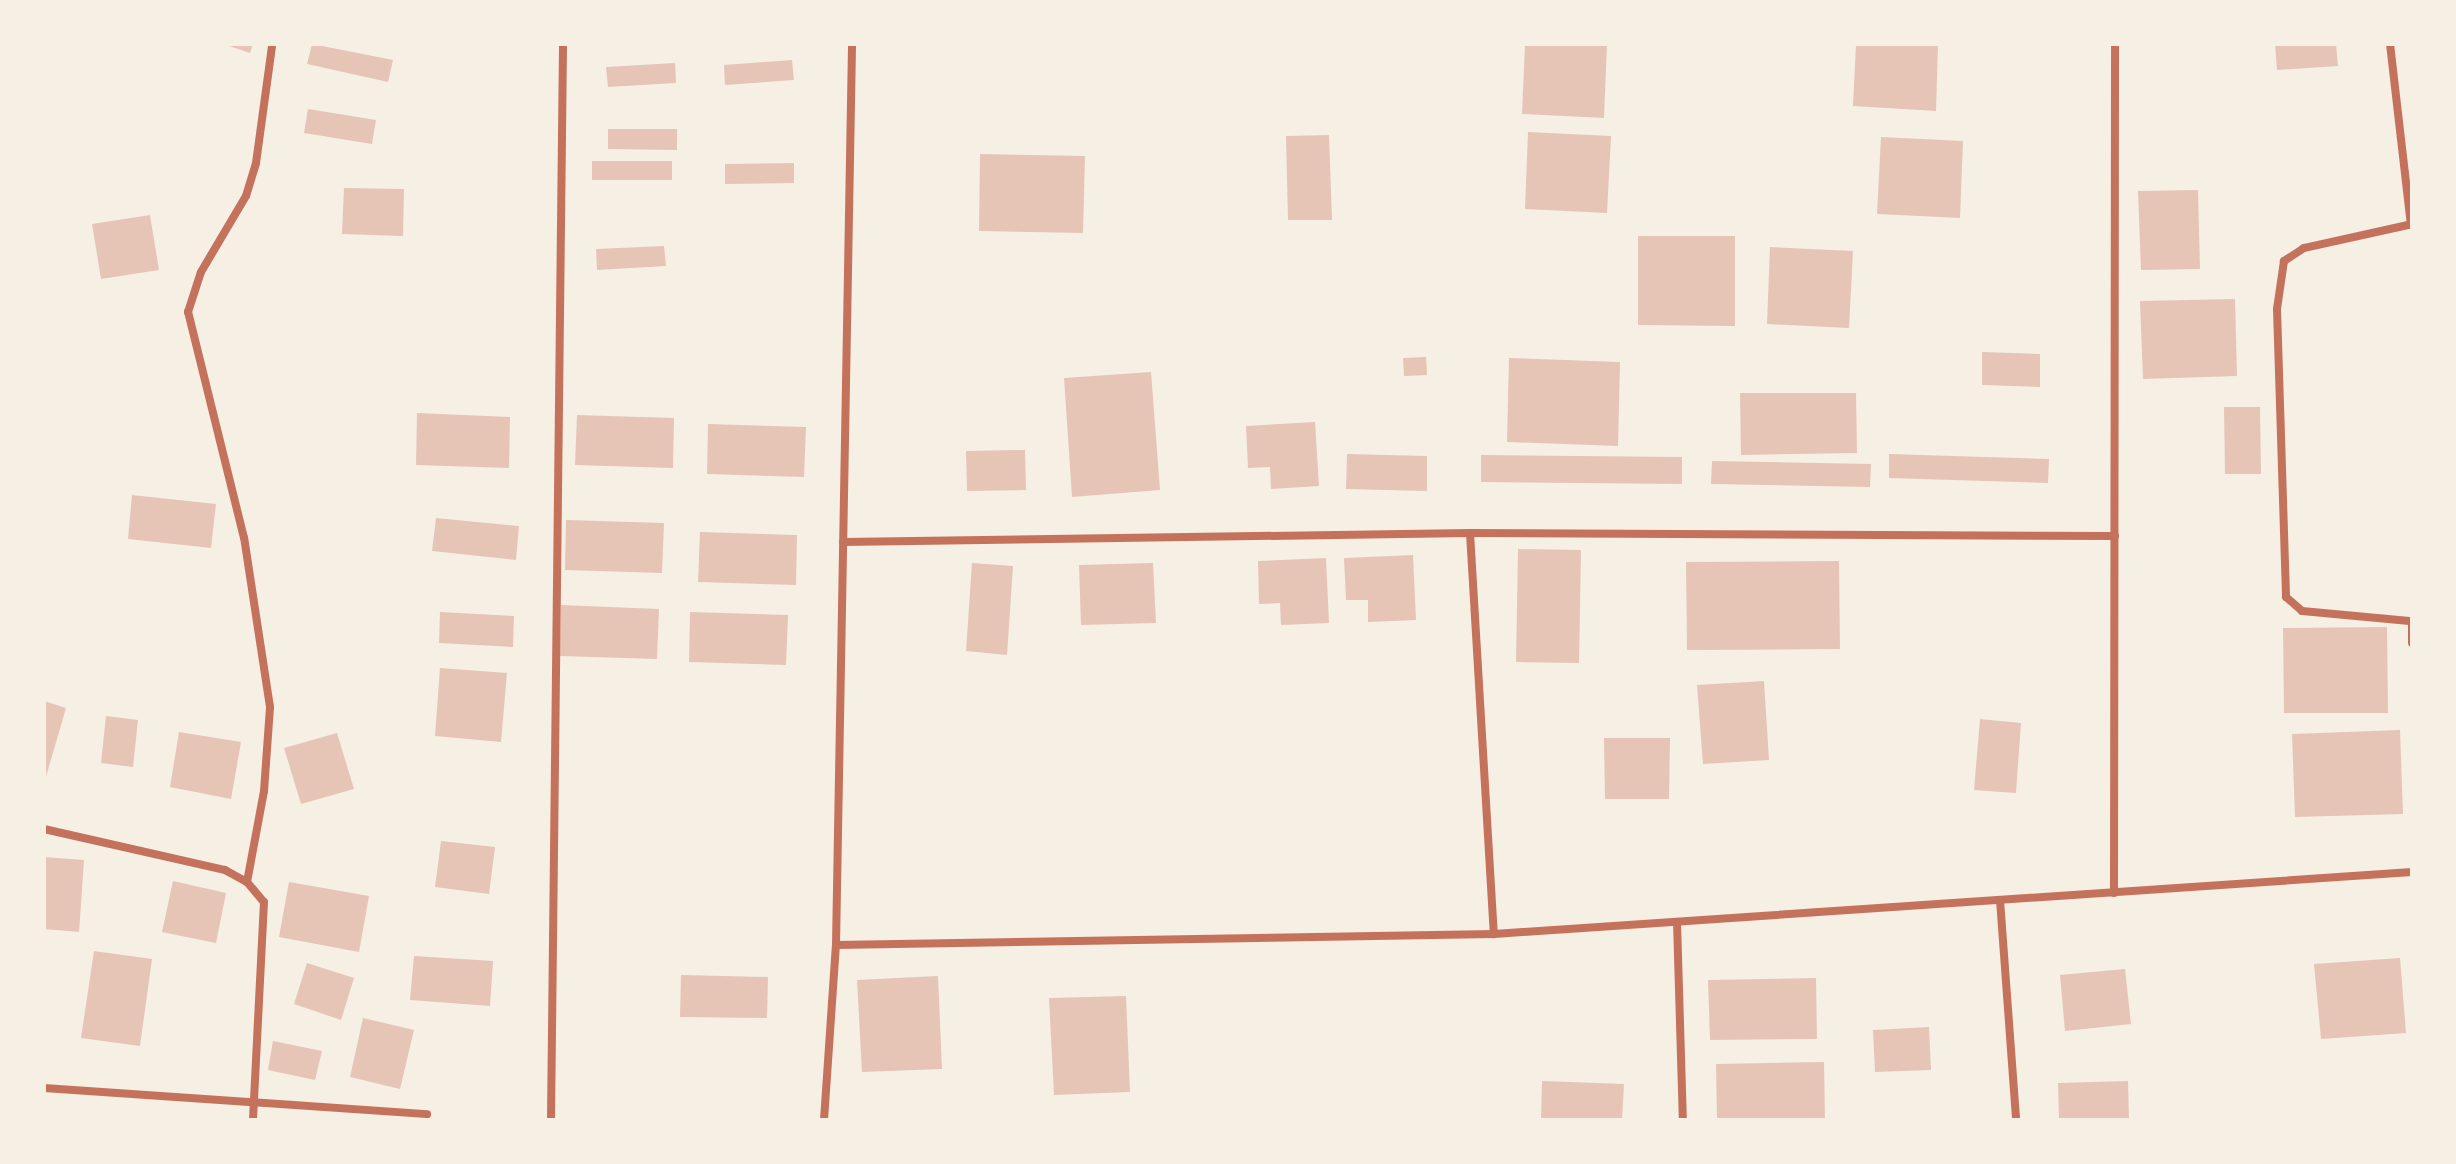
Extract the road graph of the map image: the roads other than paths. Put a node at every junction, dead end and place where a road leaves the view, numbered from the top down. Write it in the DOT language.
graph roads {
  1 [pos="563,44"];
  2 [pos="852,44"];
  3 [pos="2115,44"];
  4 [pos="2390,44"];
  5 [pos="272,46"];
  6 [pos="2410,225"];
  7 [pos="1470,533"];
  8 [pos="2115,536"];
  9 [pos="843,542"];
  10 [pos="2411,621"];
  11 [pos="2412,643"];
  12 [pos="44,829"];
  13 [pos="2412,872"];
  14 [pos="247,882"];
  15 [pos="2114,893"];
  16 [pos="2000,900"];
  17 [pos="1677,922"];
  18 [pos="1494,934"];
  19 [pos="836,945"];
  20 [pos="44,1088"];
  21 [pos="254,1106"];
  22 [pos="427,1114"];
  23 [pos="253,1120"];
  24 [pos="551,1120"];
  25 [pos="824,1120"];
  26 [pos="1683,1120"];
  27 [pos="2016,1120"];
  1 -- 24 [label="street"];
  2 -- 9 [label="street"];
  3 -- 8 [label="street"];
  4 -- 6 [label="street"];
  5 -- 14 [label="street"];
  6 -- 10 [label="street"];
  7 -- 8 [label="street"];
  7 -- 9 [label="street"];
  7 -- 18 [label="street"];
  8 -- 15 [label="street"];
  9 -- 19 [label="street"];
  10 -- 11 [label="street"];
  12 -- 14 [label="street"];
  13 -- 15 [label="street"];
  14 -- 21 [label="street"];
  15 -- 16 [label="street"];
  16 -- 17 [label="street"];
  16 -- 27 [label="street"];
  17 -- 18 [label="street"];
  17 -- 26 [label="street"];
  18 -- 19 [label="street"];
  19 -- 25 [label="street"];
  20 -- 21 [label="street"];
  21 -- 22 [label="street"];
  21 -- 23 [label="street"];
}
